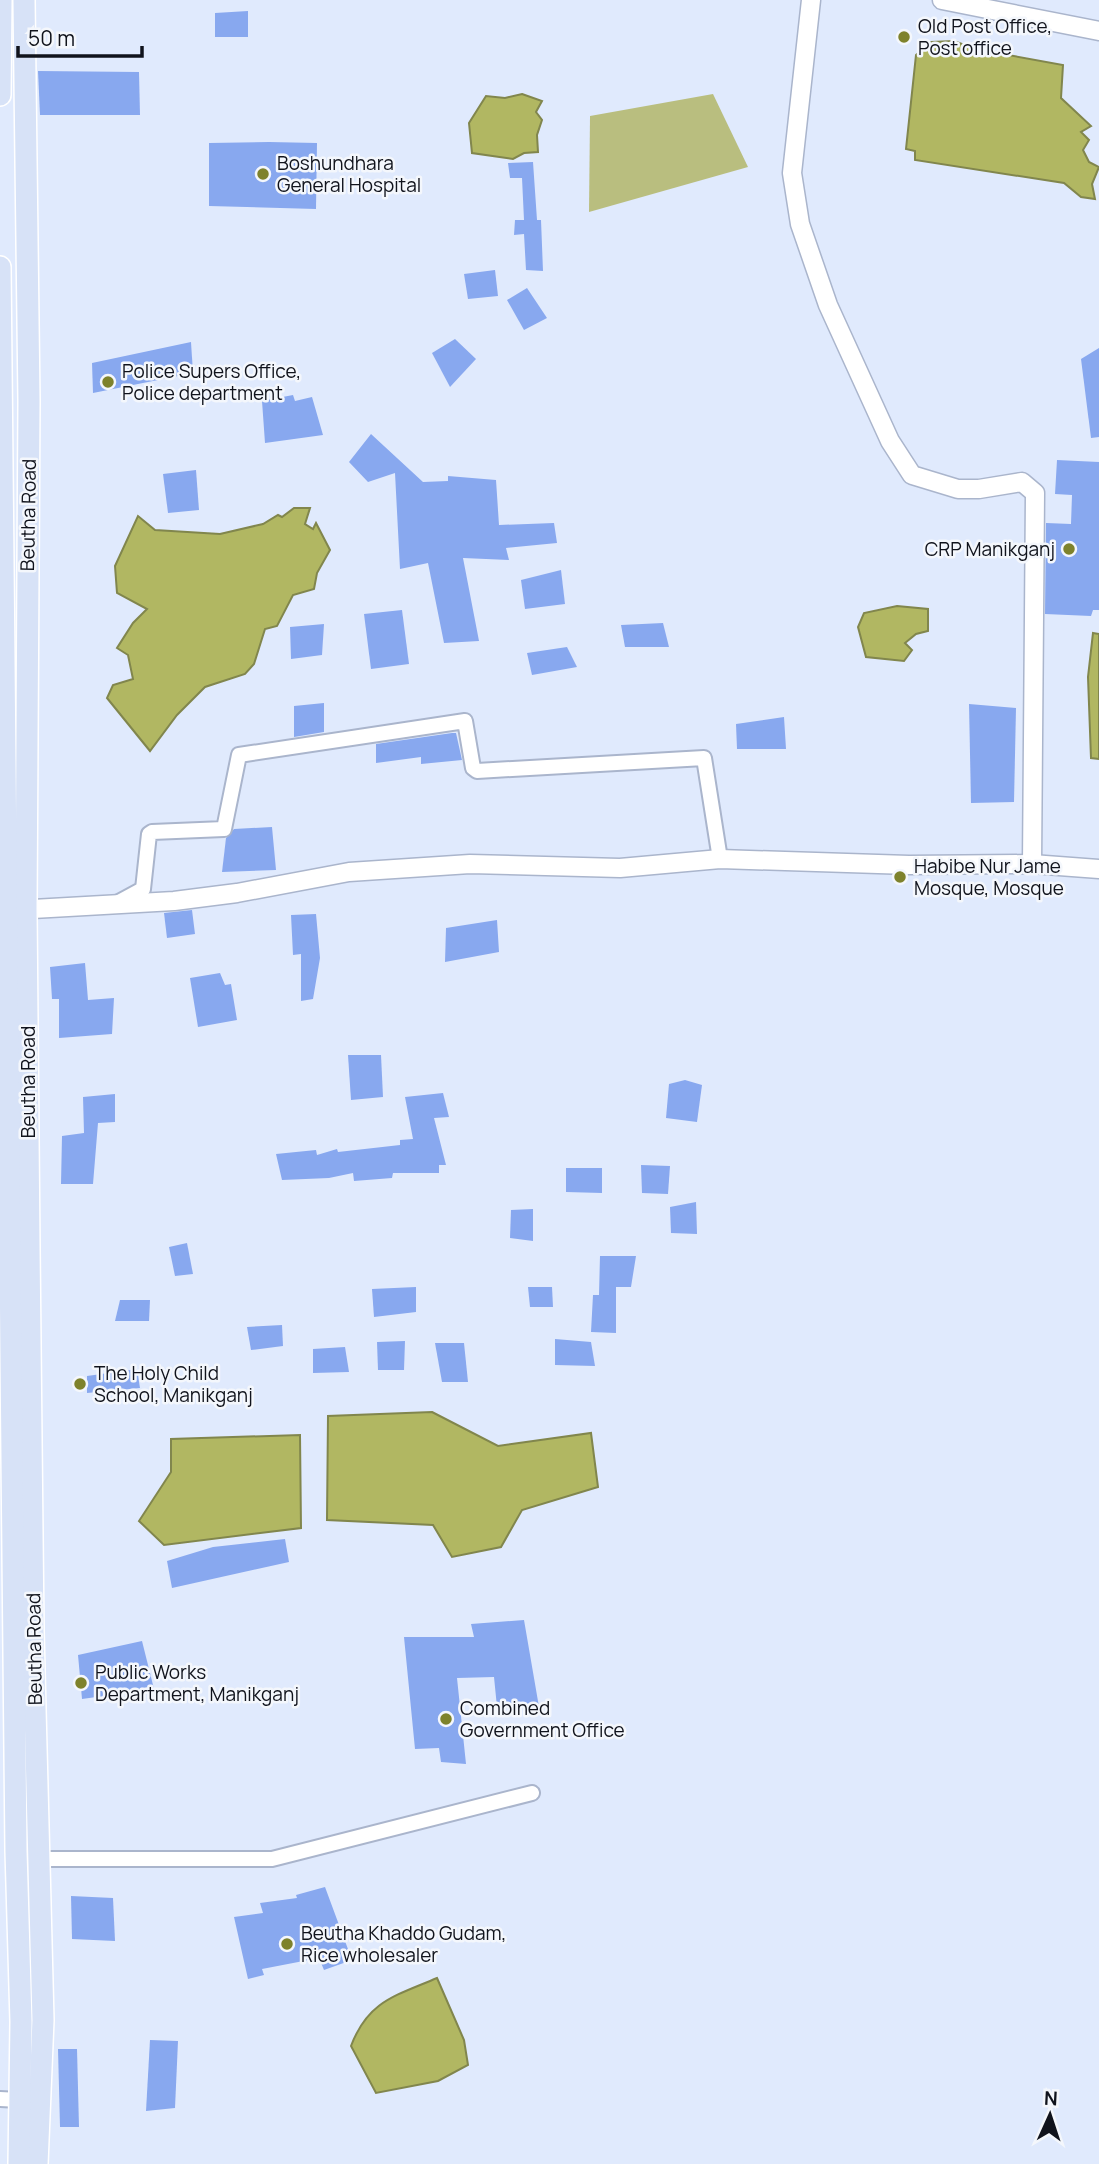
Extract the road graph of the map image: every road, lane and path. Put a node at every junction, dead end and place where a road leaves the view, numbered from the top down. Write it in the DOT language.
graph roads {
  1 [pos="1,0"];
  2 [pos="24,0"];
  3 [pos="811,0"];
  4 [pos="942,0"];
  5 [pos="1099,31"];
  6 [pos="0,95"];
  7 [pos="0,267"];
  8 [pos="3,399"];
  9 [pos="29,401"];
  10 [pos="720,859"];
  11 [pos="1032,864"];
  12 [pos="1099,869"];
  13 [pos="114,904"];
  14 [pos="16,910"];
  15 [pos="532,1793"];
  16 [pos="39,1858"];
  17 [pos="10,2099"];
  18 [pos="19,2164"];
  19 [pos="37,2164"];
  1 -- 6 [label="main road"];
  2 -- 9 [label="main road, Beutha Road"];
  3 -- 11 [label="street"];
  4 -- 5 [label="street"];
  7 -- 8 [label="main road, Beutha Road"];
  8 -- 9 [label="main road"];
  8 -- 14 [label="main road, Beutha Road"];
  9 -- 14 [label="main road, Beutha Road"];
  10 -- 11 [label="street"];
  10 -- 13 [label="street"];
  10 -- 13 [label="street"];
  11 -- 12 [label="street"];
  13 -- 14 [label="street"];
  14 -- 16 [label="main road, Beutha Road"];
  14 -- 17 [label="main road, Beutha Road"];
  15 -- 16 [label="street"];
  16 -- 19 [label="main road, Beutha Road"];
  17 -- 18 [label="main road, Beutha Road"];
}
